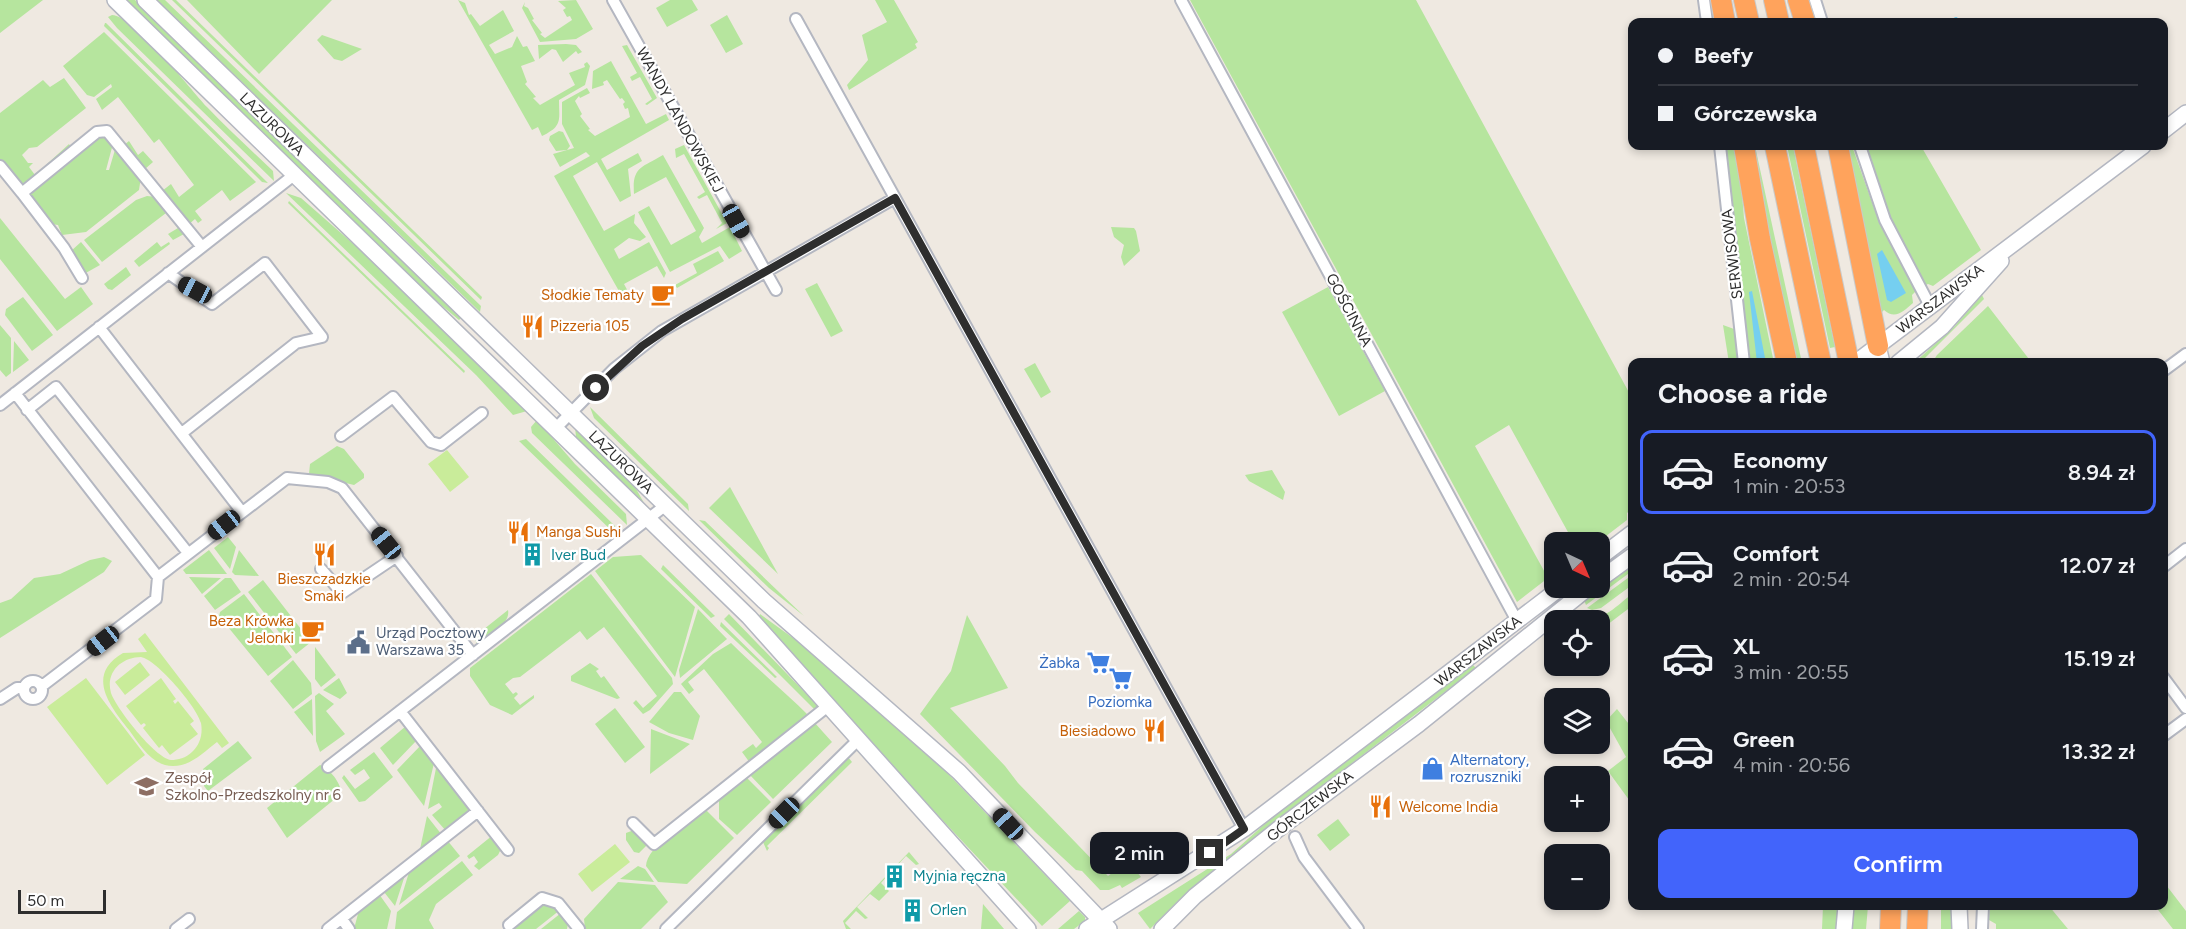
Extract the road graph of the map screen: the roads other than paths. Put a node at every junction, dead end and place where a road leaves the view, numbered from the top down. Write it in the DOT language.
graph roads {
  1 [pos="115,0"];
  2 [pos="145,0"];
  3 [pos="613,0"];
  4 [pos="1181,0"];
  5 [pos="1704,0"];
  6 [pos="1722,0"];
  7 [pos="1744,0"];
  8 [pos="1774,0"];
  9 [pos="1798,0"];
  10 [pos="1815,0"];
  11 [pos="1706,18"];
  12 [pos="1724,18"];
  13 [pos="1748,18"];
  14 [pos="1778,18"];
  15 [pos="1803,18"];
  16 [pos="1821,18"];
  17 [pos="796,19"];
  18 [pos="2186,113"];
  19 [pos="2168,126"];
  20 [pos="1720,150"];
  21 [pos="1745,150"];
  22 [pos="1776,150"];
  23 [pos="1805,150"];
  24 [pos="1840,150"];
  25 [pos="1861,150"];
  26 [pos="2138,150"];
  27 [pos="0,166"];
  28 [pos="294,175"];
  29 [pos="21,193"];
  30 [pos="895,198"];
  31 [pos="2025,234"];
  32 [pos="202,247"];
  33 [pos="765,271"];
  34 [pos="168,273"];
  35 [pos="82,278"];
  36 [pos="776,290"];
  37 [pos="1930,306"];
  38 [pos="99,327"];
  39 [pos="2186,354"];
  40 [pos="1870,356"];
  41 [pos="1743,358"];
  42 [pos="1786,358"];
  43 [pos="1820,358"];
  44 [pos="1848,358"];
  45 [pos="1904,358"];
  46 [pos="2168,367"];
  47 [pos="15,393"];
  48 [pos="0,405"];
  49 [pos="27,410"];
  50 [pos="482,413"];
  51 [pos="571,413"];
  52 [pos="556,428"];
  53 [pos="182,434"];
  54 [pos="341,436"];
  55 [pos="666,505"];
  56 [pos="242,512"];
  57 [pos="648,519"];
  58 [pos="1628,536"];
  59 [pos="2186,549"];
  60 [pos="1610,550"];
  61 [pos="188,553"];
  62 [pos="397,556"];
  63 [pos="1628,559"];
  64 [pos="2168,563"];
  65 [pos="321,569"];
  66 [pos="1610,572"];
  67 [pos="158,577"];
  68 [pos="1547,598"];
  69 [pos="1576,598"];
  70 [pos="1517,621"];
  71 [pos="473,655"];
  72 [pos="2168,684"];
  73 [pos="1464,688"];
  74 [pos="4,697"];
  75 [pos="828,706"];
  76 [pos="2186,708"];
  77 [pos="400,711"];
  78 [pos="1396,714"];
  79 [pos="2186,719"];
  80 [pos="2168,732"];
  81 [pos="857,741"];
  82 [pos="328,767"];
  83 [pos="478,811"];
  84 [pos="633,823"];
  85 [pos="1244,829"];
  86 [pos="1295,837"];
  87 [pos="508,850"];
  88 [pos="1846,910"];
  89 [pos="1891,910"];
  90 [pos="1918,910"];
  91 [pos="1959,910"];
  92 [pos="1983,910"];
  93 [pos="189,919"];
  94 [pos="342,919"];
  95 [pos="508,925"];
  96 [pos="1099,926"];
  97 [pos="575,927"];
  98 [pos="176,929"];
  99 [pos="328,929"];
  100 [pos="349,929"];
  101 [pos="666,929"];
  102 [pos="1028,929"];
  103 [pos="1162,929"];
  104 [pos="1358,929"];
  105 [pos="1844,929"];
  106 [pos="1890,929"];
  107 [pos="1917,929"];
  108 [pos="1960,929"];
  109 [pos="1982,929"];
  1 -- 28 [label="main road, LAZUROWA"];
  2 -- 51 [label="main road, LAZUROWA"];
  3 -- 33 [label="street, WANDY LANDOWSKIEJ"];
  4 -- 70 [label="street, GOŚCINNA"];
  5 -- 11 [label="street"];
  6 -- 12 [label="highway"];
  7 -- 13 [label="highway"];
  8 -- 14 [label="highway"];
  9 -- 15 [label="highway"];
  10 -- 16 [label="street"];
  17 -- 30 [label="street"];
  18 -- 19 [label="main road"];
  20 -- 41 [label="street, SERWISOWA"];
  21 -- 42 [label="highway"];
  22 -- 43 [label="highway"];
  23 -- 44 [label="highway"];
  24 -- 40 [label="highway"];
  25 -- 37 [label="street"];
  26 -- 31 [label="main road, WARSZAWSKA"];
  27 -- 29 [label="street"];
  28 -- 32 [label="street"];
  28 -- 52 [label="main road, LAZUROWA"];
  29 -- 32 [label="street"];
  29 -- 35 [label="street"];
  30 -- 33 [label="street"];
  30 -- 85 [label="street"];
  31 -- 37 [label="main road, WARSZAWSKA"];
  31 -- 45 [label="main road, WARSZAWSKA"];
  32 -- 34 [label="street"];
  33 -- 36 [label="street, WANDY LANDOWSKIEJ"];
  33 -- 51 [label="street"];
  34 -- 38 [label="street"];
  34 -- 53 [label="street"];
  37 -- 40 [label="main road, WARSZAWSKA"];
  38 -- 47 [label="street"];
  38 -- 53 [label="street"];
  39 -- 46 [label="street"];
  47 -- 48 [label="street"];
  47 -- 49 [label="street"];
  49 -- 61 [label="street"];
  49 -- 67 [label="street"];
  50 -- 54 [label="street"];
  51 -- 52 [label="street"];
  51 -- 55 [label="main road, LAZUROWA"];
  52 -- 57 [label="main road, LAZUROWA"];
  53 -- 56 [label="street"];
  55 -- 57 [label="street"];
  55 -- 96 [label="main road, LAZUROWA"];
  56 -- 61 [label="street"];
  56 -- 62 [label="street"];
  57 -- 71 [label="street"];
  57 -- 75 [label="main road, LAZUROWA"];
  58 -- 60 [label="main road"];
  59 -- 64 [label="street"];
  61 -- 67 [label="street"];
  62 -- 65 [label="street"];
  62 -- 71 [label="street"];
  63 -- 66 [label="main road"];
  67 -- 74 [label="street"];
  68 -- 70 [label="main road, WARSZAWSKA"];
  69 -- 73 [label="main road, WARSZAWSKA"];
  70 -- 78 [label="main road, WARSZAWSKA"];
  71 -- 77 [label="street"];
  72 -- 76 [label="street"];
  73 -- 103 [label="main road, GÓRCZEWSKA"];
  75 -- 81 [label="main road, LAZUROWA"];
  75 -- 84 [label="street"];
  77 -- 82 [label="street"];
  77 -- 83 [label="street"];
  78 -- 85 [label="main road, GÓRCZEWSKA"];
  79 -- 80 [label="street"];
  81 -- 101 [label="street"];
  81 -- 102 [label="main road, LAZUROWA"];
  83 -- 87 [label="street"];
  83 -- 94 [label="street"];
  85 -- 96 [label="main road, GÓRCZEWSKA"];
  86 -- 104 [label="street"];
  88 -- 105 [label="main road"];
  89 -- 106 [label="highway"];
  90 -- 107 [label="highway"];
  91 -- 108 [label="main road"];
  92 -- 109 [label="street"];
  93 -- 98 [label="street"];
  94 -- 99 [label="street"];
  94 -- 100 [label="street"];
  95 -- 97 [label="street"];
}
